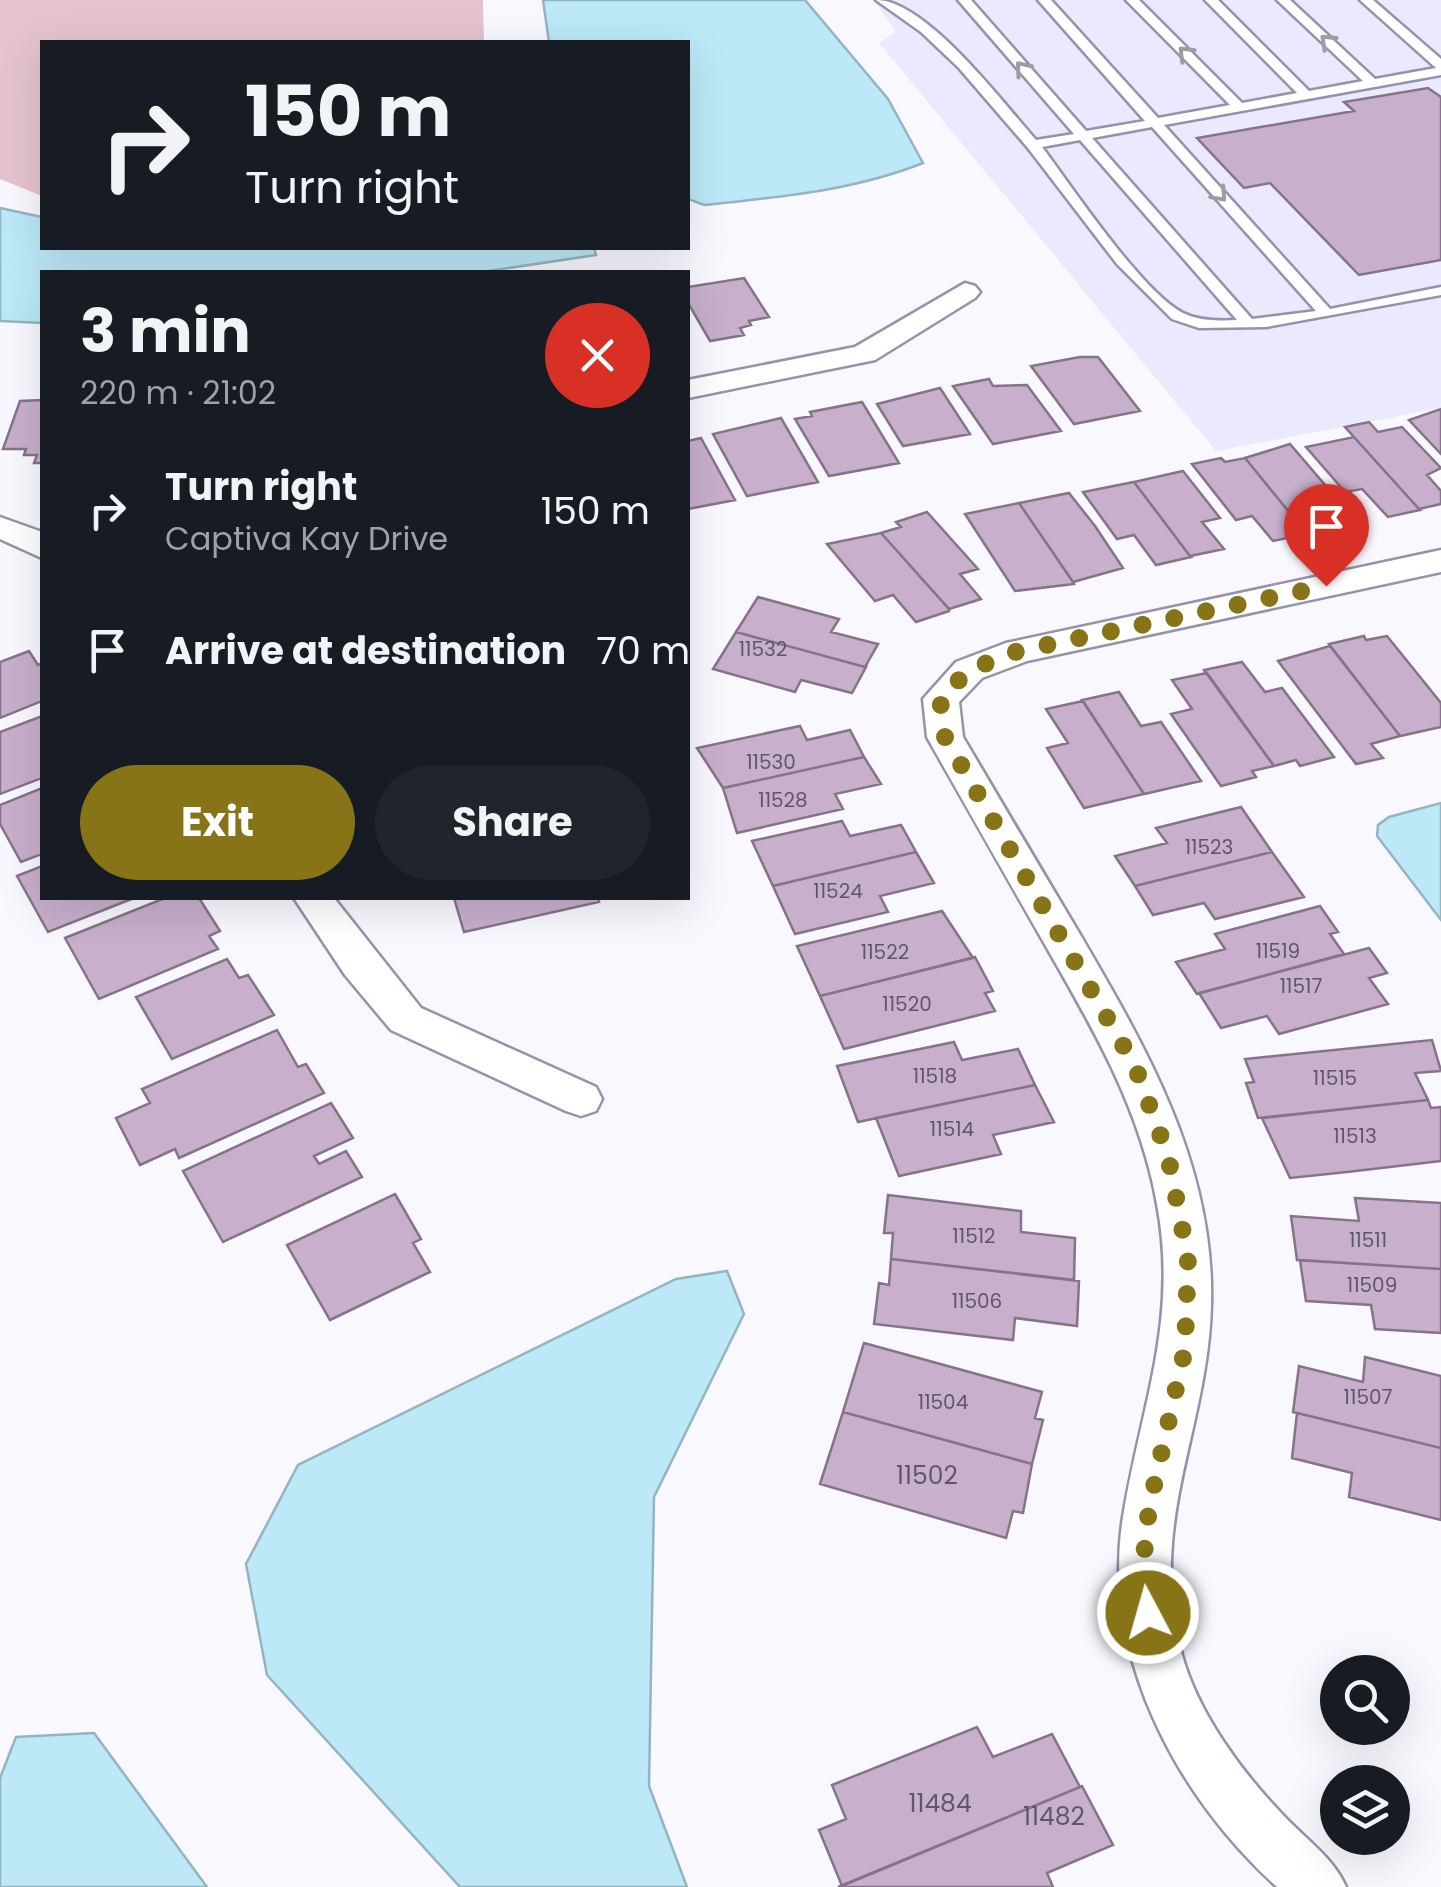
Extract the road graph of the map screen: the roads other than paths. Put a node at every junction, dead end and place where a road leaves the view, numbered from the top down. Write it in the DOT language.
graph roads {
  1 [pos="882,0"];
  2 [pos="964,0"];
  3 [pos="1044,0"];
  4 [pos="1132,0"];
  5 [pos="1211,0"];
  6 [pos="1283,0"];
  7 [pos="1366,0"];
  8 [pos="1441,69"];
  9 [pos="1371,82"];
  10 [pos="1305,94"];
  11 [pos="1238,106"];
  12 [pos="1156,122"];
  13 [pos="1080,136"];
  14 [pos="1033,146"];
  15 [pos="1441,291"];
  16 [pos="966,292"];
  17 [pos="1326,312"];
  18 [pos="1248,324"];
  19 [pos="690,389"];
  20 [pos="1441,561"];
  21 [pos="314,900"];
  22 [pos="582,1099"];
  23 [pos="1318,1887"];
  1 -- 14 [label="lane"];
  13 -- 2 [label="lane, one-way"];
  3 -- 12 [label="lane"];
  11 -- 4 [label="lane, one-way"];
  5 -- 10 [label="lane"];
  9 -- 6 [label="lane, one-way"];
  7 -- 8 [label="lane"];
  8 -- 9 [label="lane"];
  9 -- 10 [label="lane"];
  10 -- 11 [label="lane"];
  11 -- 12 [label="lane"];
  12 -- 13 [label="lane"];
  12 -- 17 [label="lane, one-way"];
  13 -- 14 [label="lane"];
  13 -- 18 [label="lane"];
  14 -- 18 [label="lane"];
  15 -- 17 [label="lane"];
  16 -- 19 [label="street"];
  17 -- 18 [label="lane"];
  20 -- 23 [label="street"];
  21 -- 22 [label="street"];
}
